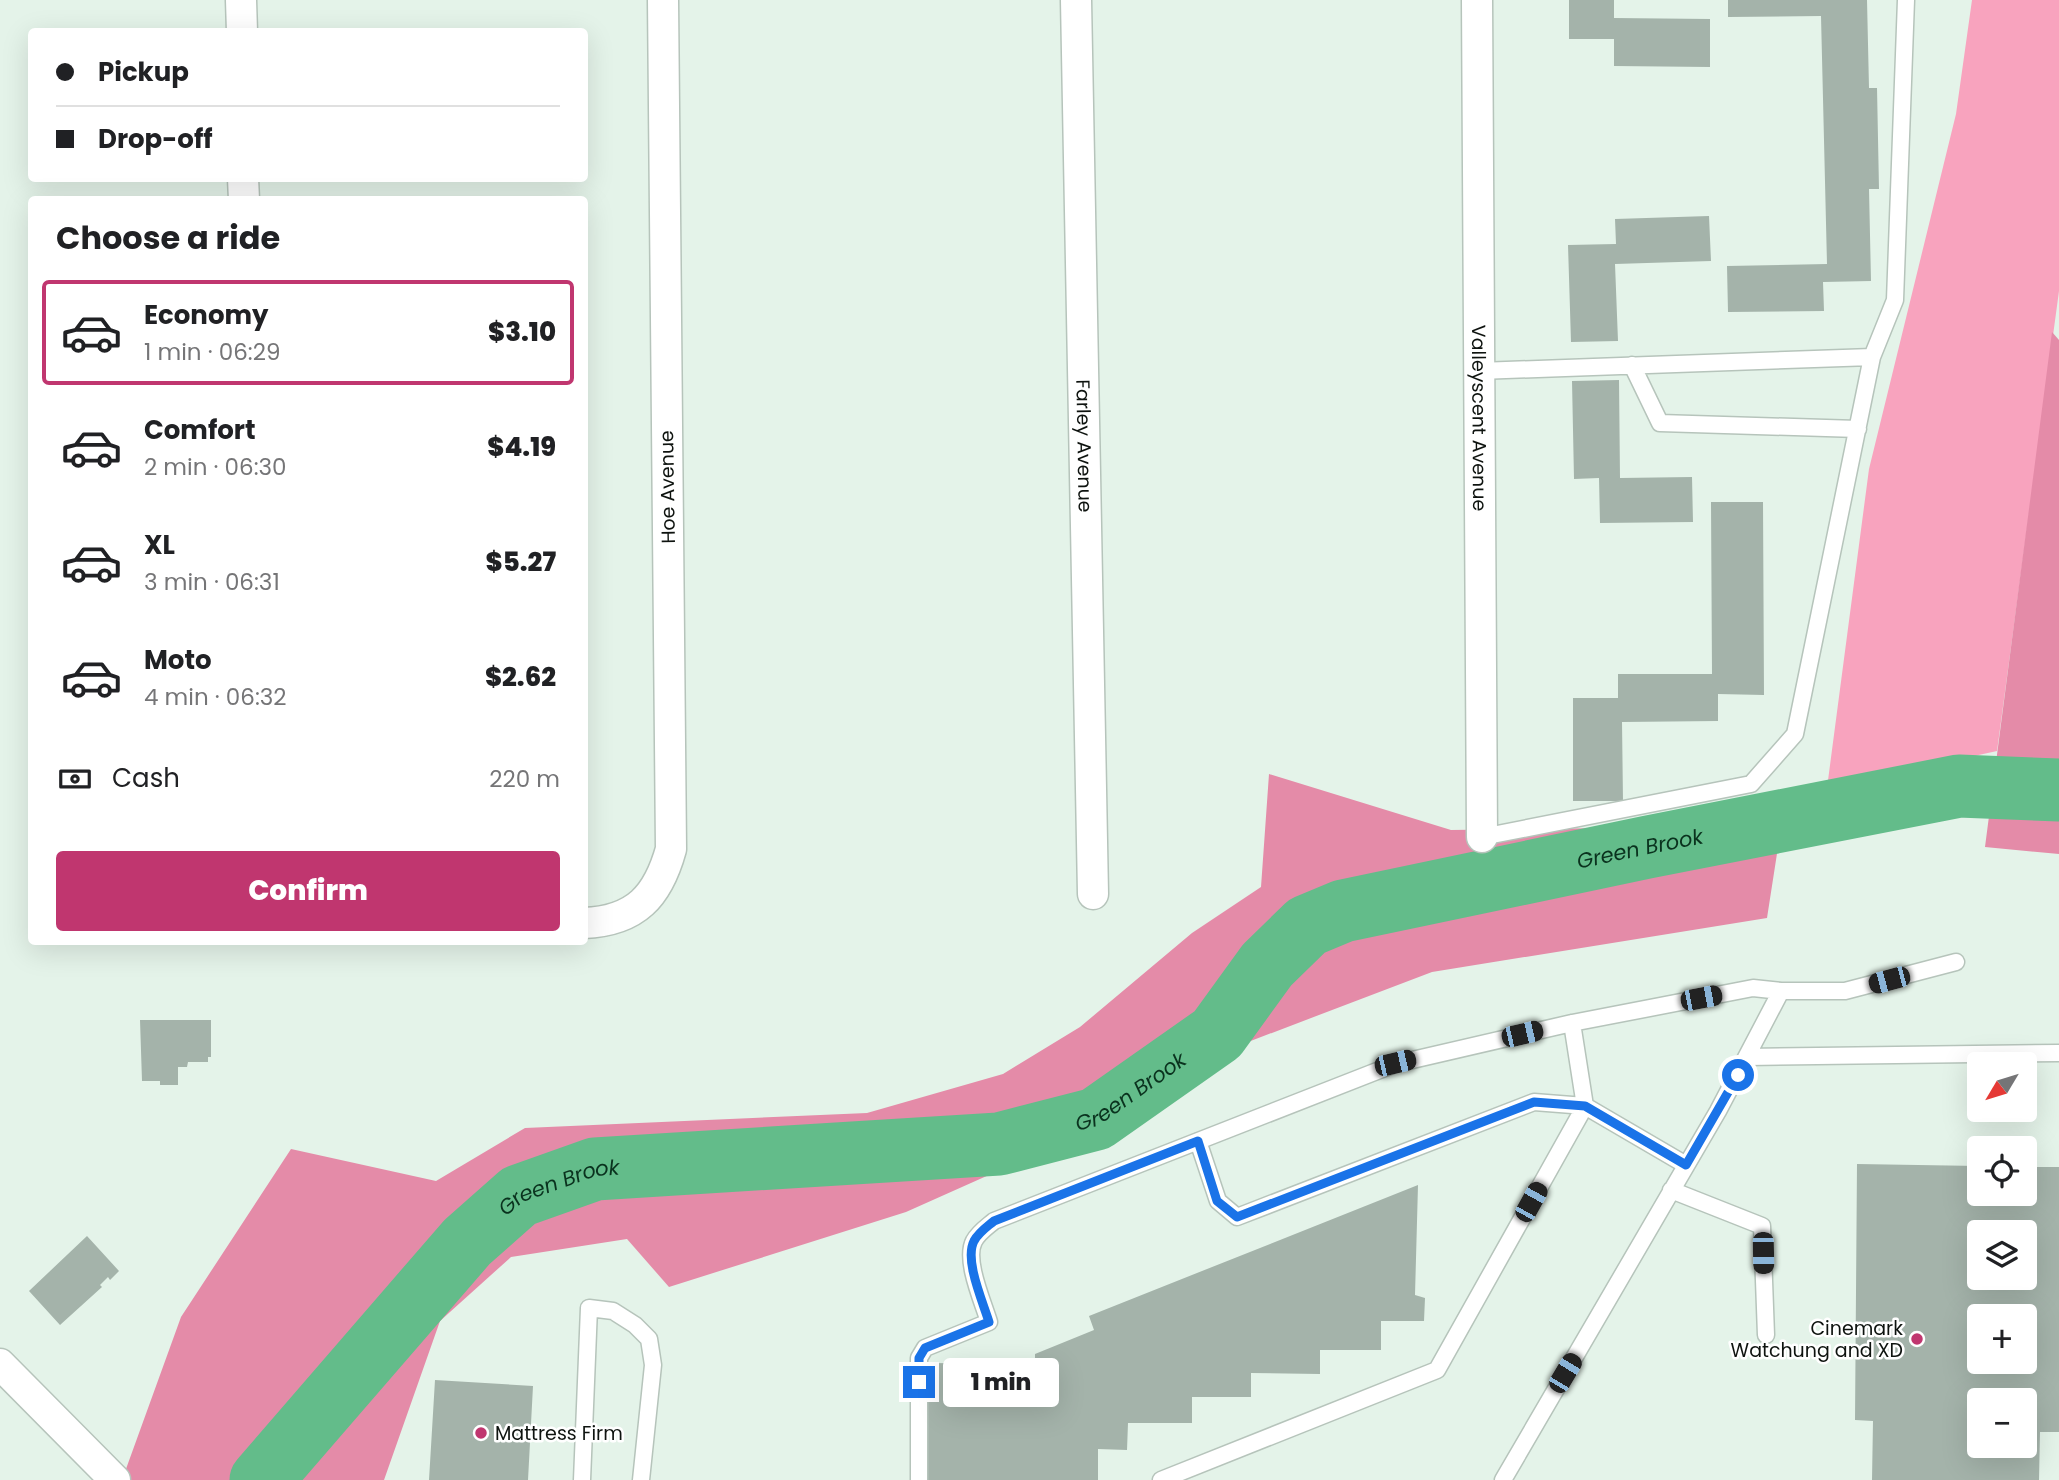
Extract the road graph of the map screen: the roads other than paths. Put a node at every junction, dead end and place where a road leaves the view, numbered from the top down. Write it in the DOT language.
graph roads {
  1 [pos="241,0"];
  2 [pos="663,0"];
  3 [pos="1076,0"];
  4 [pos="1477,0"];
  5 [pos="1906,0"];
  6 [pos="242,28"];
  7 [pos="1872,357"];
  8 [pos="1632,365"];
  9 [pos="1479,370"];
  10 [pos="1858,429"];
  11 [pos="1482,837"];
  12 [pos="1093,894"];
  13 [pos="588,923"];
  14 [pos="1956,962"];
  15 [pos="1781,991"];
  16 [pos="1572,1023"];
  17 [pos="2059,1053"];
  18 [pos="1747,1057"];
  19 [pos="1585,1106"];
  20 [pos="1198,1141"];
  21 [pos="1686,1165"];
  22 [pos="1671,1190"];
  23 [pos="1766,1335"];
  24 [pos="0,1364"];
  25 [pos="115,1480"];
  26 [pos="582,1480"];
  27 [pos="641,1480"];
  28 [pos="919,1480"];
  29 [pos="1161,1480"];
  30 [pos="1503,1480"];
  1 -- 6 [label="street"];
  2 -- 13 [label="street, Hoe Avenue"];
  3 -- 12 [label="street, Farley Avenue"];
  4 -- 9 [label="street, Valleyscent Avenue"];
  5 -- 7 [label="lane"];
  7 -- 8 [label="lane"];
  7 -- 10 [label="lane"];
  8 -- 9 [label="lane"];
  8 -- 10 [label="lane"];
  9 -- 11 [label="street, Valleyscent Avenue"];
  10 -- 11 [label="lane"];
  14 -- 15 [label="lane"];
  15 -- 16 [label="lane"];
  15 -- 18 [label="lane"];
  16 -- 19 [label="lane"];
  16 -- 20 [label="lane"];
  17 -- 18 [label="lane"];
  18 -- 21 [label="lane"];
  19 -- 20 [label="lane"];
  19 -- 21 [label="lane"];
  19 -- 29 [label="lane"];
  20 -- 28 [label="lane"];
  21 -- 22 [label="lane"];
  22 -- 23 [label="lane"];
  22 -- 30 [label="lane"];
  24 -- 25 [label="street"];
  26 -- 27 [label="lane"];
}
